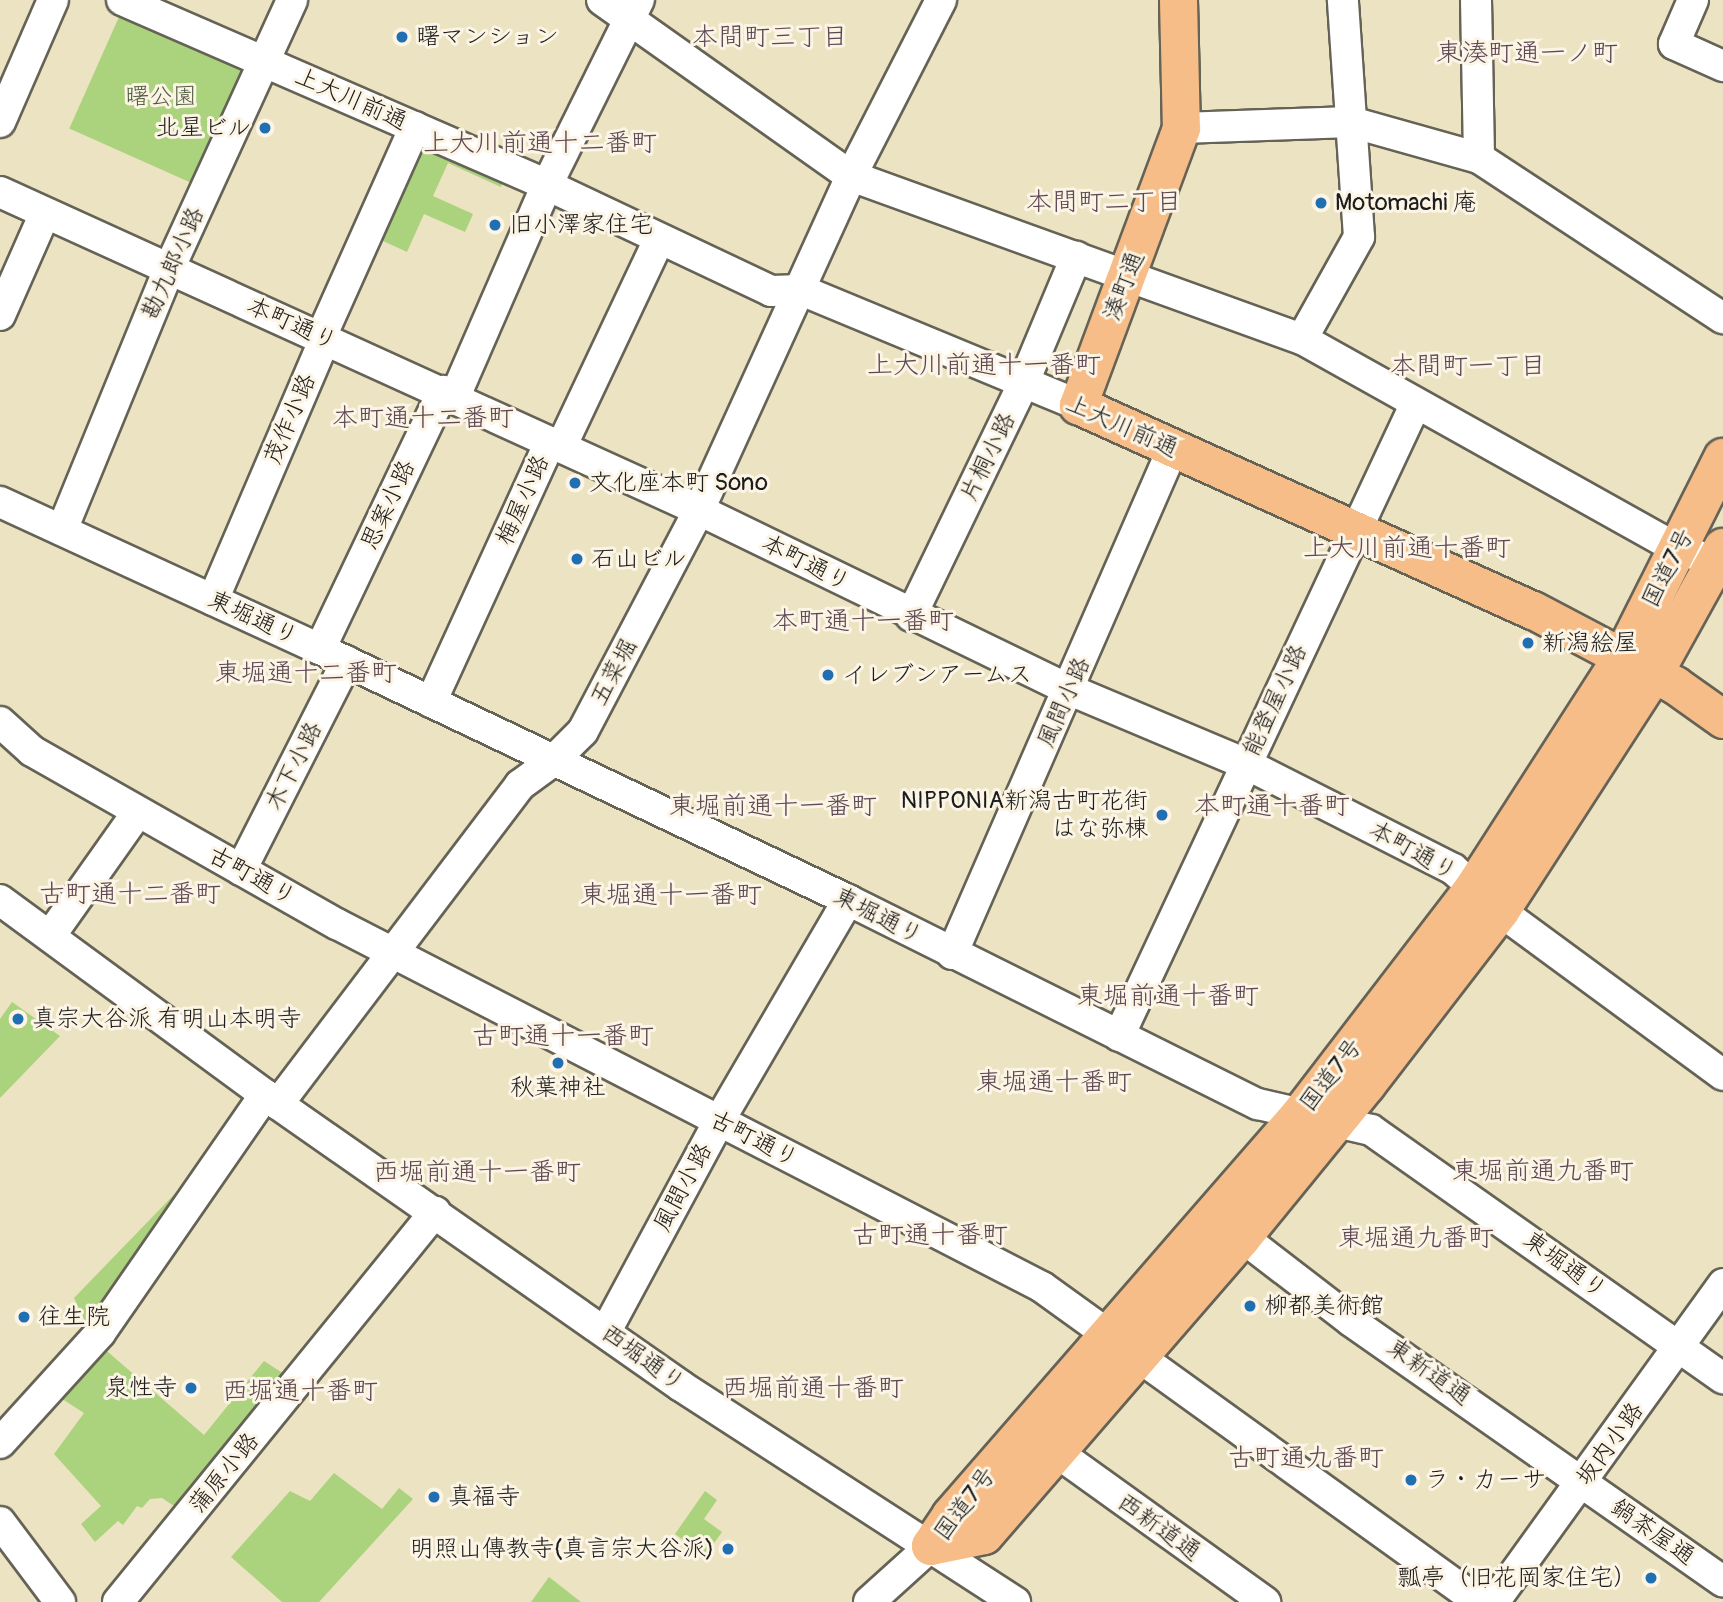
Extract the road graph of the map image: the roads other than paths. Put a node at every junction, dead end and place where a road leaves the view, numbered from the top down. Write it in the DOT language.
graph roads {
  1 [pos="53,0"];
  2 [pos="122,0"];
  3 [pos="292,0"];
  4 [pos="602,0"];
  5 [pos="941,0"];
  6 [pos="1178,0"];
  7 [pos="1343,0"];
  8 [pos="1476,0"];
  9 [pos="1693,0"];
  10 [pos="634,9"];
  11 [pos="264,60"];
  12 [pos="1723,66"];
  13 [pos="0,122"];
  14 [pos="1351,122"];
  15 [pos="415,127"];
  16 [pos="1181,128"];
  17 [pos="1479,158"];
  18 [pos="851,176"];
  19 [pos="547,185"];
  20 [pos="0,192"];
  21 [pos="45,213"];
  22 [pos="659,240"];
  23 [pos="1076,257"];
  24 [pos="169,269"];
  25 [pos="1129,276"];
  26 [pos="801,290"];
  27 [pos="0,315"];
  28 [pos="1723,317"];
  29 [pos="323,338"];
  30 [pos="1302,339"];
  31 [pos="1023,384"];
  32 [pos="448,394"];
  33 [pos="1416,403"];
  34 [pos="1078,405"];
  35 [pos="556,444"];
  36 [pos="1173,448"];
  37 [pos="1723,458"];
  38 [pos="699,509"];
  39 [pos="4,511"];
  40 [pos="1353,529"];
  41 [pos="62,530"];
  42 [pos="1678,549"];
  43 [pos="1721,557"];
  44 [pos="214,600"];
  45 [pos="911,616"];
  46 [pos="334,655"];
  47 [pos="1639,665"];
  48 [pos="1070,690"];
  49 [pos="431,702"];
  50 [pos="1723,719"];
  51 [pos="0,722"];
  52 [pos="553,761"];
  53 [pos="1246,764"];
  54 [pos="137,813"];
  55 [pos="241,870"];
  56 [pos="1487,899"];
  57 [pos="0,900"];
  58 [pos="848,901"];
  59 [pos="50,936"];
  60 [pos="393,953"];
  61 [pos="952,954"];
  62 [pos="1119,1036"];
  63 [pos="1723,1075"];
  64 [pos="272,1099"];
  65 [pos="1317,1119"];
  66 [pos="719,1121"];
  67 [pos="435,1212"];
  68 [pos="1242,1237"];
  69 [pos="1723,1284"];
  70 [pos="606,1331"];
  71 [pos="1108,1334"];
  72 [pos="1679,1348"];
  73 [pos="1141,1357"];
  74 [pos="1723,1378"];
  75 [pos="0,1443"];
  76 [pos="1055,1451"];
  77 [pos="1583,1482"];
  78 [pos="0,1522"];
  79 [pos="932,1546"];
  80 [pos="1723,1581"];
  81 [pos="60,1602"];
  82 [pos="118,1602"];
  83 [pos="869,1602"];
  84 [pos="1015,1602"];
  85 [pos="1265,1602"];
  86 [pos="1479,1602"];
  87 [pos="1494,1602"];
  1 -- 13 [label="street"];
  2 -- 11 [label="street, 上大川前通"];
  3 -- 11 [label="street, 勘九郎小路"];
  4 -- 10 [label="street"];
  5 -- 18 [label="street, 五菜堀"];
  6 -- 16 [label="main road, 湊町通"];
  7 -- 14 [label="street"];
  8 -- 17 [label="street"];
  9 -- 12 [label="street"];
  10 -- 18 [label="street"];
  10 -- 19 [label="street, 思案小路"];
  11 -- 15 [label="street, 上大川前通"];
  11 -- 24 [label="street, 勘九郎小路"];
  14 -- 16 [label="street"];
  14 -- 17 [label="street"];
  14 -- 30 [label="street"];
  15 -- 19 [label="street, 上大川前通"];
  15 -- 29 [label="street, 茂作小路"];
  16 -- 25 [label="main road, 湊町通"];
  17 -- 28 [label="street"];
  18 -- 23 [label="street"];
  18 -- 26 [label="street, 五菜堀"];
  19 -- 22 [label="street, 上大川前通"];
  19 -- 32 [label="street, 思案小路"];
  20 -- 21 [label="street, 本町通り"];
  21 -- 24 [label="street, 本町通り"];
  21 -- 27 [label="street"];
  22 -- 26 [label="street, 上大川前通"];
  22 -- 35 [label="street, 梅屋小路"];
  23 -- 25 [label="street"];
  23 -- 31 [label="street, 片桐小路"];
  24 -- 29 [label="street, 本町通り"];
  24 -- 41 [label="street, 勘九郎小路"];
  25 -- 30 [label="street"];
  25 -- 34 [label="main road, 湊町通"];
  26 -- 31 [label="street, 上大川前通"];
  26 -- 38 [label="street, 五菜堀"];
  29 -- 32 [label="street, 本町通り"];
  29 -- 44 [label="street, 茂作小路"];
  30 -- 33 [label="street"];
  31 -- 34 [label="street, 上大川前通"];
  31 -- 45 [label="street, 片桐小路"];
  32 -- 35 [label="street, 本町通り"];
  32 -- 46 [label="street, 思案小路"];
  33 -- 40 [label="street, 能登屋小路"];
  33 -- 42 [label="street"];
  34 -- 36 [label="main road, 上大川前通"];
  35 -- 38 [label="street, 本町通り"];
  35 -- 49 [label="street, 梅屋小路"];
  36 -- 40 [label="main road, 上大川前通"];
  36 -- 48 [label="street, 風間小路"];
  37 -- 42 [label="highway, 国道7号"];
  38 -- 45 [label="street, 本町通り"];
  38 -- 52 [label="street, 五菜堀"];
  39 -- 41 [label="street, 東堀通り"];
  40 -- 47 [label="main road, 上大川前通"];
  40 -- 53 [label="street, 能登屋小路"];
  41 -- 44 [label="street, 東堀通り"];
  42 -- 43 [label="street"];
  42 -- 47 [label="highway, 国道7号"];
  43 -- 47 [label="highway, 国道7号"];
  44 -- 46 [label="street, 東堀通り"];
  45 -- 48 [label="street, 本町通り"];
  46 -- 49 [label="street, 東堀通り"];
  46 -- 55 [label="street, 木下小路"];
  47 -- 50 [label="main road, 上大川前通"];
  47 -- 56 [label="highway, 国道7号"];
  48 -- 53 [label="street, 本町通り"];
  48 -- 61 [label="street, 風間小路"];
  49 -- 52 [label="street, 東堀通り"];
  51 -- 54 [label="street, 古町通り"];
  52 -- 58 [label="street, 東堀通り"];
  52 -- 60 [label="street, 五菜堀"];
  53 -- 56 [label="street, 本町通り"];
  53 -- 62 [label="street, 能登屋小路"];
  54 -- 55 [label="street, 古町通り"];
  54 -- 59 [label="street"];
  55 -- 60 [label="street, 古町通り"];
  56 -- 63 [label="street, 本町通り"];
  56 -- 65 [label="highway, 国道7号"];
  57 -- 59 [label="street, 西堀通り"];
  58 -- 61 [label="street, 東堀通り"];
  58 -- 66 [label="street, 風間小路"];
  59 -- 64 [label="street, 西堀通り"];
  60 -- 64 [label="street, 五菜堀"];
  60 -- 66 [label="street, 古町通り"];
  61 -- 62 [label="street, 東堀通り"];
  62 -- 65 [label="street, 東堀通り"];
  64 -- 67 [label="street, 西堀通り"];
  64 -- 75 [label="street, 五菜堀"];
  65 -- 68 [label="highway, 国道7号"];
  65 -- 71 [label="highway, 国道7号"];
  65 -- 72 [label="street, 東堀通り"];
  66 -- 70 [label="street, 風間小路"];
  66 -- 71 [label="street, 古町通り"];
  67 -- 70 [label="street, 西堀通り"];
  67 -- 82 [label="street, 蒲原小路"];
  68 -- 73 [label="highway, 国道7号"];
  68 -- 77 [label="street, 東新道通"];
  69 -- 72 [label="street, 坂内小路"];
  70 -- 79 [label="street, 西堀通り"];
  71 -- 73 [label="street, 古町通り"];
  71 -- 79 [label="highway, 国道7号"];
  72 -- 74 [label="street, 東堀通り"];
  72 -- 77 [label="street, 坂内小路"];
  73 -- 76 [label="highway, 国道7号"];
  73 -- 86 [label="street, 古町通り"];
  76 -- 79 [label="highway, 国道7号"];
  76 -- 85 [label="street, 西新道通"];
  77 -- 80 [label="street, 鍋茶屋通"];
  77 -- 87 [label="street, 坂内小路"];
  78 -- 81 [label="street"];
  79 -- 83 [label="street"];
  79 -- 84 [label="street, 西堀通り"];
}
